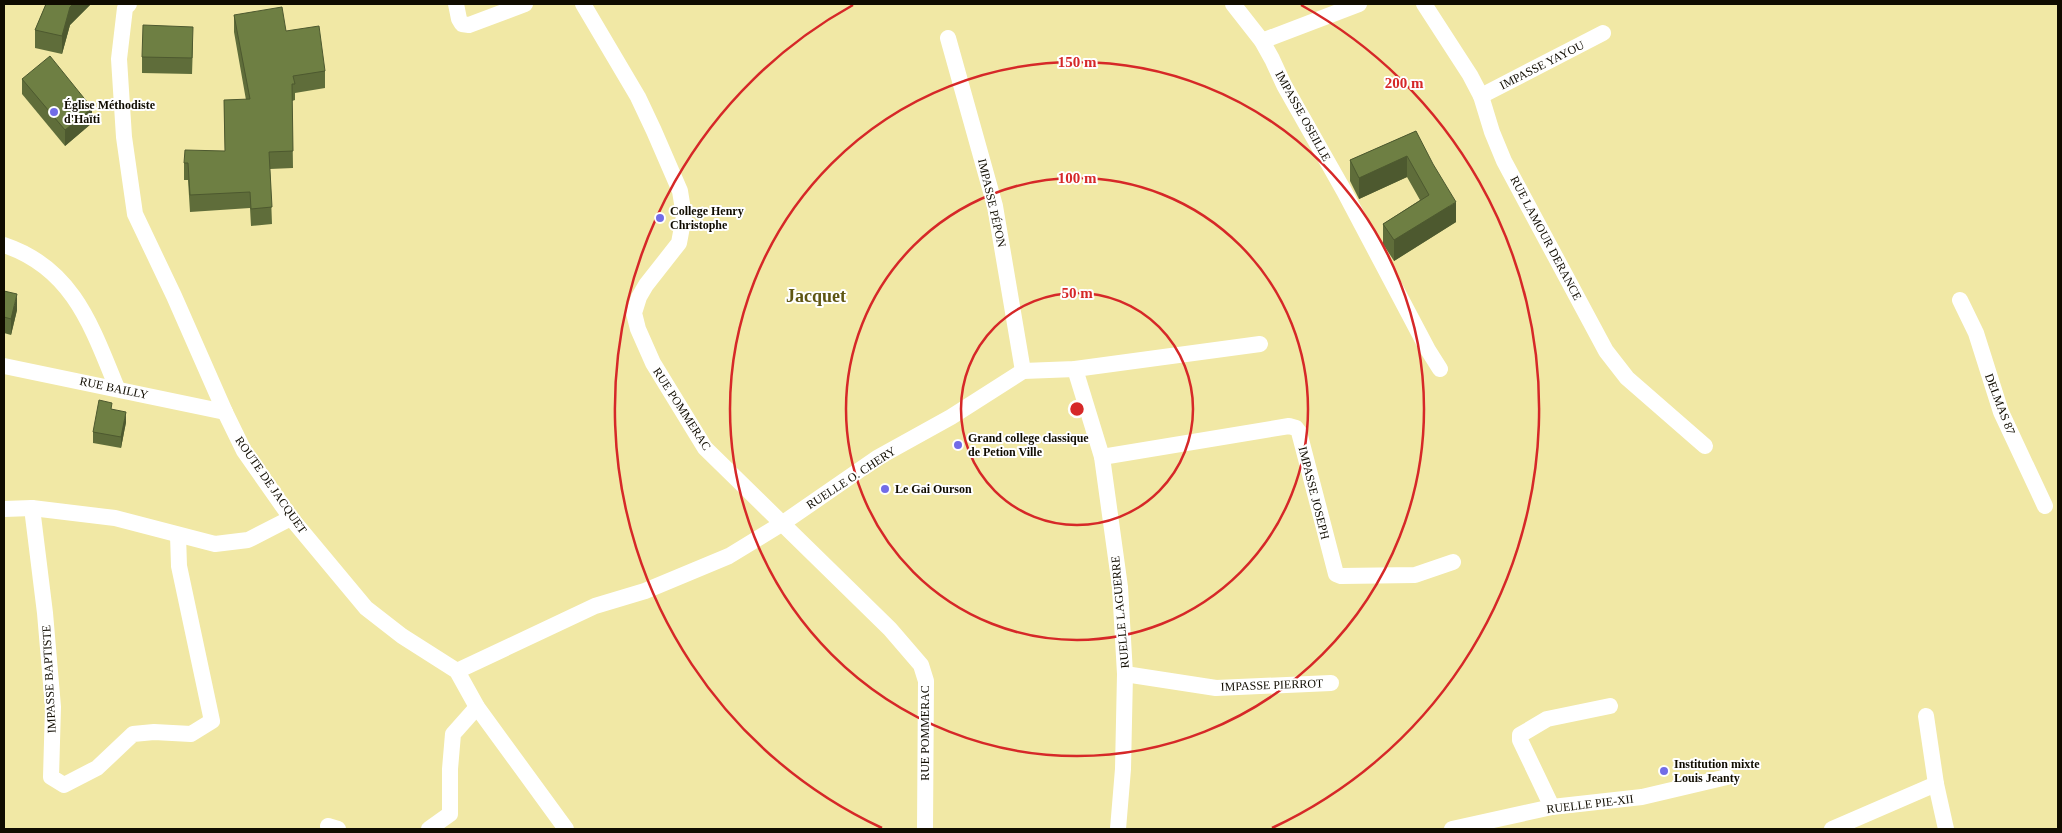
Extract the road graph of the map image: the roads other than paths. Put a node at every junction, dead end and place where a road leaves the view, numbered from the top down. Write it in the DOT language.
graph roads {
  1 [pos="129,4"];
  2 [pos="456,4"];
  3 [pos="525,4"];
  4 [pos="583,4"];
  5 [pos="1233,4"];
  6 [pos="1424,4"];
  7 [pos="1353,5"];
  8 [pos="1603,34"];
  9 [pos="948,38"];
  10 [pos="1262,41"];
  11 [pos="1481,96"];
  12 [pos="4,245"];
  13 [pos="1960,300"];
  14 [pos="1260,344"];
  15 [pos="4,366"];
  16 [pos="1075,369"];
  17 [pos="1440,369"];
  18 [pos="1023,372"];
  19 [pos="118,388"];
  20 [pos="225,412"];
  21 [pos="1705,446"];
  22 [pos="1102,457"];
  23 [pos="2046,506"];
  24 [pos="32,508"];
  25 [pos="4,509"];
  26 [pos="291,518"];
  27 [pos="783,523"];
  28 [pos="178,534"];
  29 [pos="1453,562"];
  30 [pos="457,671"];
  31 [pos="1125,674"];
  32 [pos="1331,683"];
  33 [pos="1610,706"];
  34 [pos="478,707"];
  35 [pos="1926,716"];
  36 [pos="1727,777"];
  37 [pos="1936,784"];
  38 [pos="1552,808"];
  39 [pos="428,829"];
  40 [pos="566,829"];
  41 [pos="925,829"];
  42 [pos="1118,829"];
  43 [pos="1452,829"];
  44 [pos="1832,829"];
  45 [pos="1946,829"];
  1 -- 20 [label="street, ROUTE DE JACQUET"];
  2 -- 3 [label="street"];
  4 -- 27 [label="street, RUE POMMERAC"];
  5 -- 10 [label="street, IMPASSE OSEILLE"];
  6 -- 11 [label="street, RUE LAMOUR DERANCE"];
  7 -- 10 [label="street"];
  8 -- 11 [label="street, IMPASSE YAYOU"];
  9 -- 18 [label="street, IMPASSE PÉPON"];
  10 -- 17 [label="street, IMPASSE OSEILLE"];
  11 -- 21 [label="street, RUE LAMOUR DERANCE"];
  12 -- 19 [label="street"];
  13 -- 23 [label="street, DELMAS 87"];
  14 -- 16 [label="street, RUELLE O. CHERY"];
  15 -- 19 [label="street, RUE BAILLY"];
  16 -- 18 [label="street, RUELLE O. CHERY"];
  16 -- 22 [label="street, RUELLE LAGUERRE"];
  18 -- 27 [label="street, RUELLE O. CHERY"];
  19 -- 20 [label="street, RUE BAILLY"];
  20 -- 26 [label="street, ROUTE DE JACQUET"];
  22 -- 29 [label="street, IMPASSE JOSEPH"];
  22 -- 31 [label="street, RUELLE LAGUERRE"];
  24 -- 25 [label="street"];
  24 -- 28 [label="street"];
  24 -- 28 [label="street, IMPASSE BAPTISTE"];
  26 -- 28 [label="street"];
  26 -- 30 [label="street, ROUTE DE JACQUET"];
  27 -- 30 [label="street, RUELLE O. CHERY"];
  27 -- 41 [label="street, RUE POMMERAC"];
  30 -- 34 [label="street, ROUTE DE JACQUET"];
  31 -- 32 [label="street, IMPASSE PIERROT"];
  31 -- 42 [label="street, RUELLE LAGUERRE"];
  33 -- 38 [label="street"];
  34 -- 39 [label="street"];
  34 -- 40 [label="street, ROUTE DE JACQUET"];
  35 -- 37 [label="street"];
  36 -- 38 [label="street, RUELLE PIE-XII"];
  37 -- 44 [label="street"];
  37 -- 45 [label="street"];
  38 -- 43 [label="street, RUELLE PIE-XII"];
}
